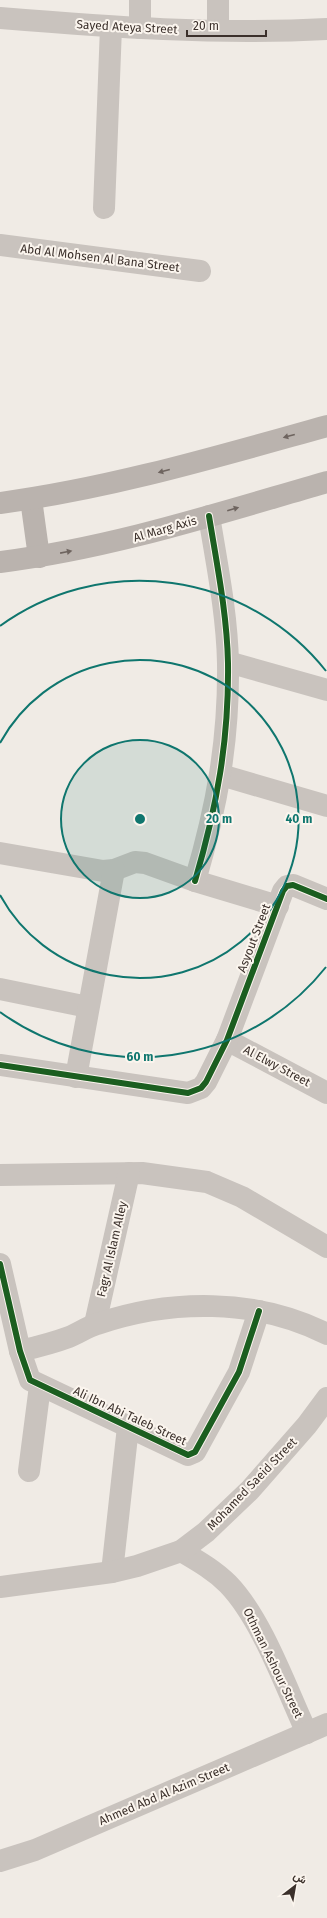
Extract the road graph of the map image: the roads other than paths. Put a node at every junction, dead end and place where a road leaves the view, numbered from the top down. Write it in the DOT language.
graph roads {
  1 [pos="140,0"];
  2 [pos="218,0"];
  3 [pos="0,18"];
  4 [pos="111,27"];
  5 [pos="140,28"];
  6 [pos="327,29"];
  7 [pos="218,30"];
  8 [pos="104,208"];
  9 [pos="0,245"];
  10 [pos="200,271"];
  11 [pos="327,426"];
  12 [pos="327,482"];
  13 [pos="31,499"];
  14 [pos="0,503"];
  15 [pos="209,516"];
  16 [pos="39,557"];
  17 [pos="0,562"];
  18 [pos="228,662"];
  19 [pos="327,690"];
  20 [pos="222,775"];
  21 [pos="327,806"];
  22 [pos="0,853"];
  23 [pos="114,870"];
  24 [pos="196,881"];
  25 [pos="327,899"];
  26 [pos="278,906"];
  27 [pos="0,989"];
  28 [pos="88,1007"];
  29 [pos="227,1040"];
  30 [pos="0,1065"];
  31 [pos="76,1076"];
  32 [pos="327,1094"];
  33 [pos="129,1173"];
  34 [pos="0,1175"];
  35 [pos="327,1247"];
  36 [pos="0,1264"];
  37 [pos="259,1311"];
  38 [pos="95,1324"];
  39 [pos="327,1334"];
  40 [pos="20,1351"];
  41 [pos="40,1386"];
  42 [pos="327,1398"];
  43 [pos="128,1427"];
  44 [pos="29,1471"];
  45 [pos="180,1551"];
  46 [pos="112,1572"];
  47 [pos="0,1587"];
  48 [pos="327,1724"];
  49 [pos="307,1733"];
  50 [pos="0,1862"];
  1 -- 5 [label="street"];
  2 -- 7 [label="street"];
  3 -- 4 [label="street, Sayed Ateya Street"];
  4 -- 5 [label="street, Sayed Ateya Street"];
  4 -- 8 [label="street"];
  5 -- 7 [label="street, Sayed Ateya Street"];
  6 -- 7 [label="street, Sayed Ateya Street"];
  9 -- 10 [label="street, Abd Al Mohsen Al Bana Street"];
  11 -- 13 [label="main road, one-way"];
  15 -- 12 [label="main road, Al Marg Axis, one-way"];
  13 -- 14 [label="main road"];
  13 -- 16 [label="main road"];
  16 -- 15 [label="main road, Al Marg Axis, one-way"];
  15 -- 18 [label="street"];
  16 -- 17 [label="main road, Al Marg Axis"];
  18 -- 19 [label="street"];
  18 -- 20 [label="street"];
  20 -- 21 [label="street"];
  20 -- 24 [label="street"];
  22 -- 23 [label="street"];
  23 -- 24 [label="street"];
  23 -- 28 [label="street"];
  24 -- 26 [label="street"];
  25 -- 26 [label="street, Asyout Street"];
  26 -- 29 [label="street, Asyout Street"];
  27 -- 28 [label="street"];
  28 -- 31 [label="street"];
  29 -- 31 [label="street, Asyout Street"];
  29 -- 32 [label="street, Al Elwy Street"];
  30 -- 31 [label="street, Asyout Street"];
  33 -- 34 [label="street"];
  33 -- 35 [label="street"];
  33 -- 38 [label="street, Fagr Al Islam Alley"];
  36 -- 40 [label="street, Ali Ibn Abi Taleb Street"];
  37 -- 38 [label="street"];
  37 -- 39 [label="street"];
  37 -- 43 [label="street, Ali Ibn Abi Taleb Street"];
  38 -- 40 [label="street"];
  40 -- 41 [label="street, Ali Ibn Abi Taleb Street"];
  41 -- 43 [label="street, Ali Ibn Abi Taleb Street"];
  41 -- 44 [label="street"];
  42 -- 45 [label="street, Mohamed Saeid Street"];
  43 -- 46 [label="street"];
  45 -- 46 [label="street, Mohamed Saeid Street"];
  45 -- 49 [label="street, Othman Ashour Street"];
  46 -- 47 [label="street, Mohamed Saeid Street"];
  48 -- 49 [label="street, Ahmed Abd Al Azim Street"];
  49 -- 50 [label="street, Ahmed Abd Al Azim Street"];
}
